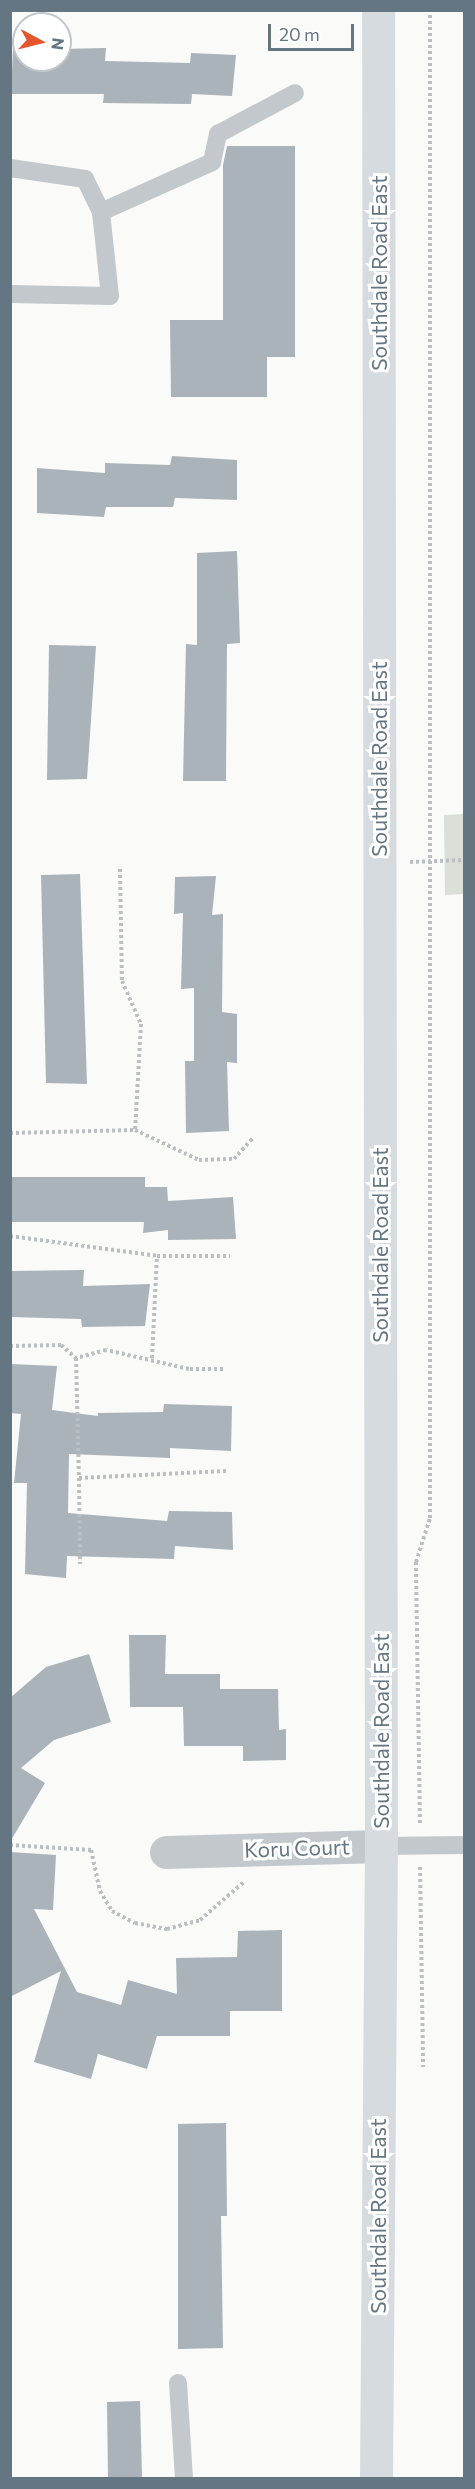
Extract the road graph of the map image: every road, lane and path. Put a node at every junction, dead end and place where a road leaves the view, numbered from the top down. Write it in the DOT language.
graph roads {
  1 [pos="378,10"];
  2 [pos="430,10"];
  3 [pos="295,93"];
  4 [pos="10,168"];
  5 [pos="101,212"];
  6 [pos="10,294"];
  7 [pos="465,860"];
  8 [pos="430,861"];
  9 [pos="379,864"];
  10 [pos="120,869"];
  11 [pos="135,1130"];
  12 [pos="10,1133"];
  13 [pos="254,1137"];
  14 [pos="10,1236"];
  15 [pos="157,1256"];
  16 [pos="230,1256"];
  17 [pos="10,1346"];
  18 [pos="76,1358"];
  19 [pos="152,1358"];
  20 [pos="223,1369"];
  21 [pos="226,1471"];
  22 [pos="79,1478"];
  23 [pos="80,1564"];
  24 [pos="10,1845"];
  25 [pos="465,1845"];
  26 [pos="381,1846"];
  27 [pos="420,1847"];
  28 [pos="166,1852"];
  29 [pos="250,1878"];
  30 [pos="423,2067"];
  31 [pos="178,2383"];
  32 [pos="184,2478"];
  33 [pos="376,2478"];
  1 -- 9 [label="main road, Southdale Road East"];
  2 -- 8 [label="path"];
  3 -- 5 [label="lane"];
  4 -- 5 [label="lane"];
  5 -- 6 [label="lane"];
  7 -- 8 [label="path"];
  8 -- 9 [label="path"];
  8 -- 27 [label="path"];
  9 -- 26 [label="main road, Southdale Road East"];
  10 -- 11 [label="path"];
  11 -- 12 [label="path"];
  11 -- 13 [label="path"];
  14 -- 15 [label="path"];
  15 -- 16 [label="path"];
  15 -- 19 [label="path"];
  17 -- 18 [label="path"];
  18 -- 19 [label="path"];
  18 -- 22 [label="path"];
  19 -- 20 [label="path"];
  21 -- 22 [label="path"];
  22 -- 23 [label="path"];
  24 -- 29 [label="path"];
  25 -- 27 [label="lane, Koru Court"];
  26 -- 27 [label="lane, Koru Court"];
  26 -- 28 [label="street, Koru Court"];
  26 -- 33 [label="main road, Southdale Road East"];
  27 -- 30 [label="path"];
  31 -- 32 [label="lane"];
}
